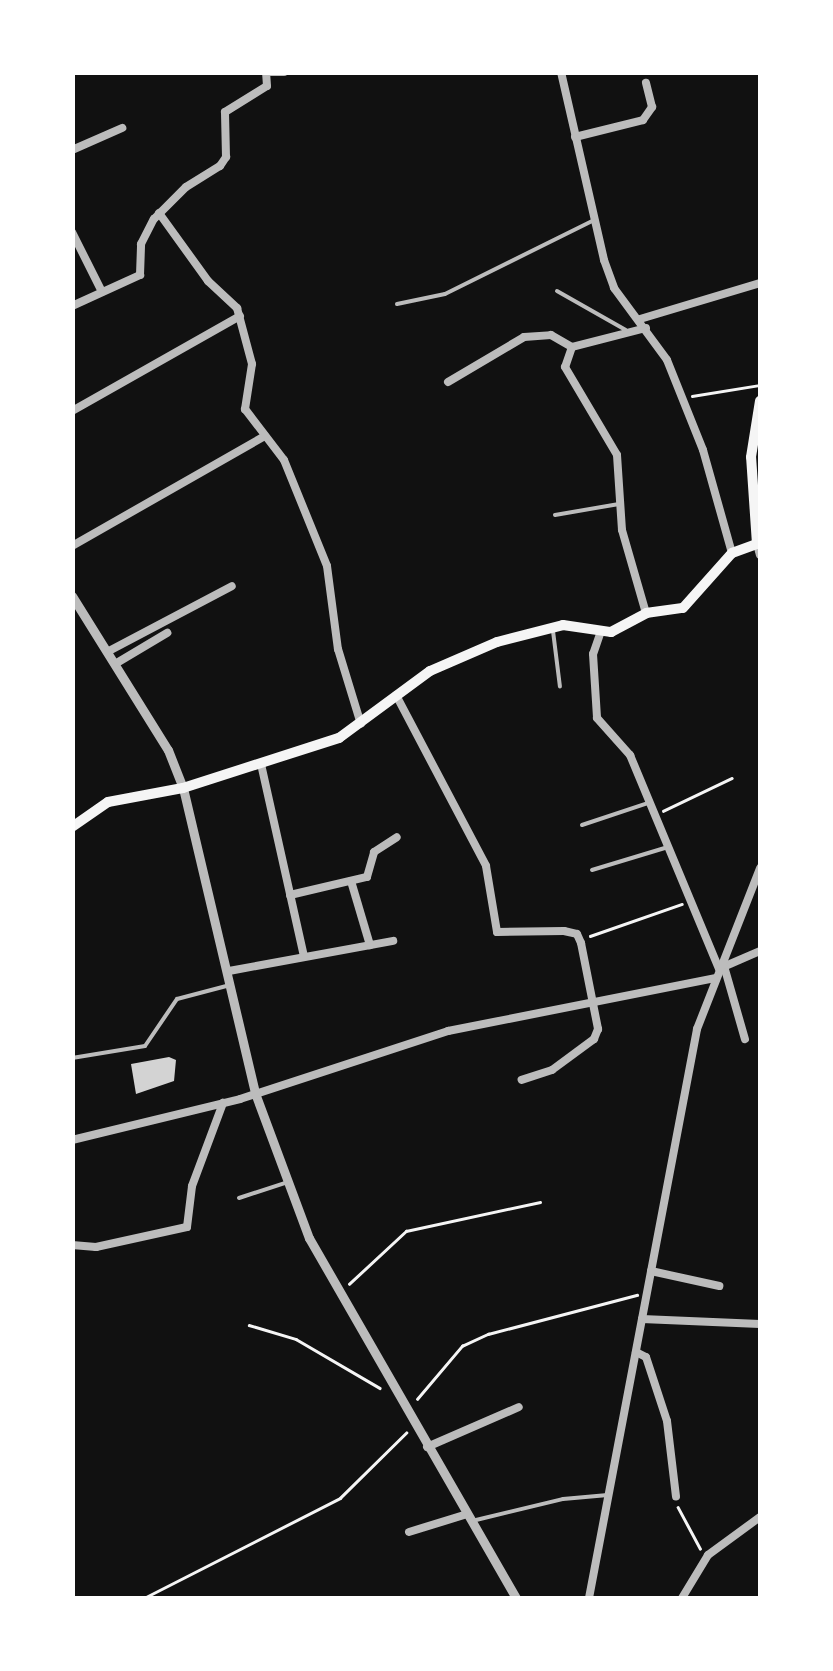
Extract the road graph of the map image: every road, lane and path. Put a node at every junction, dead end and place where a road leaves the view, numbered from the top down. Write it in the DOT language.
graph roads {
  1 [pos="284,72"];
  2 [pos="562,72"];
  3 [pos="266,73"];
  4 [pos="646,83"];
  5 [pos="122,128"];
  6 [pos="575,138"];
  7 [pos="72,150"];
  8 [pos="159,213"];
  9 [pos="594,220"];
  10 [pos="72,232"];
  11 [pos="76,247"];
  12 [pos="760,283"];
  13 [pos="557,291"];
  14 [pos="102,292"];
  15 [pos="397,304"];
  16 [pos="72,306"];
  17 [pos="240,316"];
  18 [pos="640,319"];
  19 [pos="646,328"];
  20 [pos="630,332"];
  21 [pos="572,347"];
  22 [pos="448,382"];
  23 [pos="760,385"];
  24 [pos="681,399"];
  25 [pos="760,400"];
  26 [pos="72,411"];
  27 [pos="265,436"];
  28 [pos="619,504"];
  29 [pos="555,515"];
  30 [pos="72,546"];
  31 [pos="759,550"];
  32 [pos="732,554"];
  33 [pos="232,586"];
  34 [pos="72,596"];
  35 [pos="646,614"];
  36 [pos="552,626"];
  37 [pos="167,633"];
  38 [pos="600,634"];
  39 [pos="107,652"];
  40 [pos="115,664"];
  41 [pos="560,687"];
  42 [pos="396,695"];
  43 [pos="361,724"];
  44 [pos="261,764"];
  45 [pos="732,778"];
  46 [pos="182,788"];
  47 [pos="648,803"];
  48 [pos="653,815"];
  49 [pos="582,825"];
  50 [pos="72,828"];
  51 [pos="397,837"];
  52 [pos="665,848"];
  53 [pos="760,868"];
  54 [pos="592,870"];
  55 [pos="351,881"];
  56 [pos="290,895"];
  57 [pos="688,900"];
  58 [pos="579,938"];
  59 [pos="393,941"];
  60 [pos="370,945"];
  61 [pos="760,951"];
  62 [pos="304,956"];
  63 [pos="229,971"];
  64 [pos="719,971"];
  65 [pos="232,985"];
  66 [pos="590,1003"];
  67 [pos="745,1038"];
  68 [pos="72,1058"];
  69 [pos="522,1080"];
  70 [pos="255,1092"];
  71 [pos="223,1104"];
  72 [pos="72,1140"];
  73 [pos="288,1182"];
  74 [pos="239,1198"];
  75 [pos="540,1202"];
  76 [pos="72,1244"];
  77 [pos="652,1271"];
  78 [pos="719,1286"];
  79 [pos="647,1293"];
  80 [pos="339,1297"];
  81 [pos="642,1319"];
  82 [pos="760,1324"];
  83 [pos="249,1325"];
  84 [pos="636,1352"];
  85 [pos="391,1386"];
  86 [pos="519,1406"];
  87 [pos="406,1411"];
  88 [pos="415,1426"];
  89 [pos="427,1447"];
  90 [pos="609,1496"];
  91 [pos="676,1496"];
  92 [pos="760,1517"];
  93 [pos="469,1518"];
  94 [pos="409,1532"];
  95 [pos="706,1558"];
  96 [pos="144,1598"];
  97 [pos="516,1598"];
  98 [pos="589,1598"];
  99 [pos="682,1598"];
  1 -- 3 [label="street"];
  2 -- 6 [label="street"];
  3 -- 8 [label="street"];
  4 -- 6 [label="street"];
  5 -- 7 [label="street"];
  6 -- 9 [label="street"];
  8 -- 14 [label="street"];
  8 -- 17 [label="street"];
  9 -- 15 [label="lane"];
  9 -- 18 [label="street"];
  10 -- 11 [label="street"];
  11 -- 14 [label="street"];
  12 -- 18 [label="street"];
  13 -- 20 [label="lane"];
  14 -- 16 [label="street"];
  17 -- 26 [label="street"];
  17 -- 27 [label="street"];
  18 -- 19 [label="street"];
  19 -- 20 [label="street"];
  19 -- 24 [label="street"];
  20 -- 21 [label="street"];
  21 -- 22 [label="street"];
  21 -- 28 [label="street"];
  23 -- 24 [label="path"];
  24 -- 32 [label="street"];
  25 -- 31 [label="main road"];
  27 -- 30 [label="street"];
  27 -- 43 [label="street"];
  28 -- 29 [label="lane"];
  28 -- 35 [label="street"];
  31 -- 32 [label="main road"];
  32 -- 35 [label="main road"];
  33 -- 39 [label="street"];
  34 -- 39 [label="street"];
  35 -- 38 [label="main road"];
  36 -- 38 [label="main road"];
  36 -- 41 [label="lane"];
  36 -- 42 [label="main road"];
  37 -- 40 [label="street"];
  38 -- 47 [label="street"];
  39 -- 40 [label="street"];
  40 -- 46 [label="street"];
  42 -- 43 [label="main road"];
  42 -- 58 [label="street"];
  43 -- 44 [label="main road"];
  44 -- 46 [label="main road"];
  44 -- 56 [label="street"];
  45 -- 48 [label="path"];
  46 -- 50 [label="main road"];
  46 -- 63 [label="street"];
  47 -- 48 [label="street"];
  47 -- 49 [label="lane"];
  48 -- 52 [label="street"];
  51 -- 55 [label="street"];
  52 -- 54 [label="lane"];
  52 -- 57 [label="street"];
  53 -- 64 [label="street"];
  55 -- 56 [label="street"];
  55 -- 60 [label="street"];
  56 -- 62 [label="street"];
  57 -- 58 [label="path"];
  57 -- 64 [label="street"];
  58 -- 66 [label="street"];
  59 -- 60 [label="street"];
  60 -- 62 [label="street"];
  61 -- 64 [label="street"];
  62 -- 63 [label="street"];
  63 -- 65 [label="street"];
  64 -- 66 [label="street"];
  64 -- 67 [label="street"];
  64 -- 77 [label="street"];
  65 -- 68 [label="lane"];
  65 -- 70 [label="street"];
  66 -- 69 [label="street"];
  66 -- 70 [label="street"];
  70 -- 71 [label="street"];
  70 -- 73 [label="street"];
  71 -- 72 [label="street"];
  71 -- 76 [label="street"];
  73 -- 74 [label="lane"];
  73 -- 80 [label="street"];
  75 -- 80 [label="path"];
  77 -- 78 [label="street"];
  77 -- 79 [label="street"];
  79 -- 81 [label="street"];
  79 -- 87 [label="path"];
  80 -- 85 [label="street"];
  81 -- 82 [label="street"];
  81 -- 84 [label="street"];
  83 -- 85 [label="path"];
  84 -- 90 [label="street"];
  84 -- 91 [label="street"];
  85 -- 87 [label="street"];
  86 -- 89 [label="street"];
  87 -- 88 [label="street"];
  88 -- 89 [label="street"];
  88 -- 96 [label="path"];
  89 -- 93 [label="street"];
  90 -- 93 [label="lane"];
  90 -- 98 [label="street"];
  91 -- 95 [label="path"];
  92 -- 95 [label="street"];
  93 -- 94 [label="street"];
  93 -- 97 [label="street"];
  95 -- 99 [label="street"];
}
